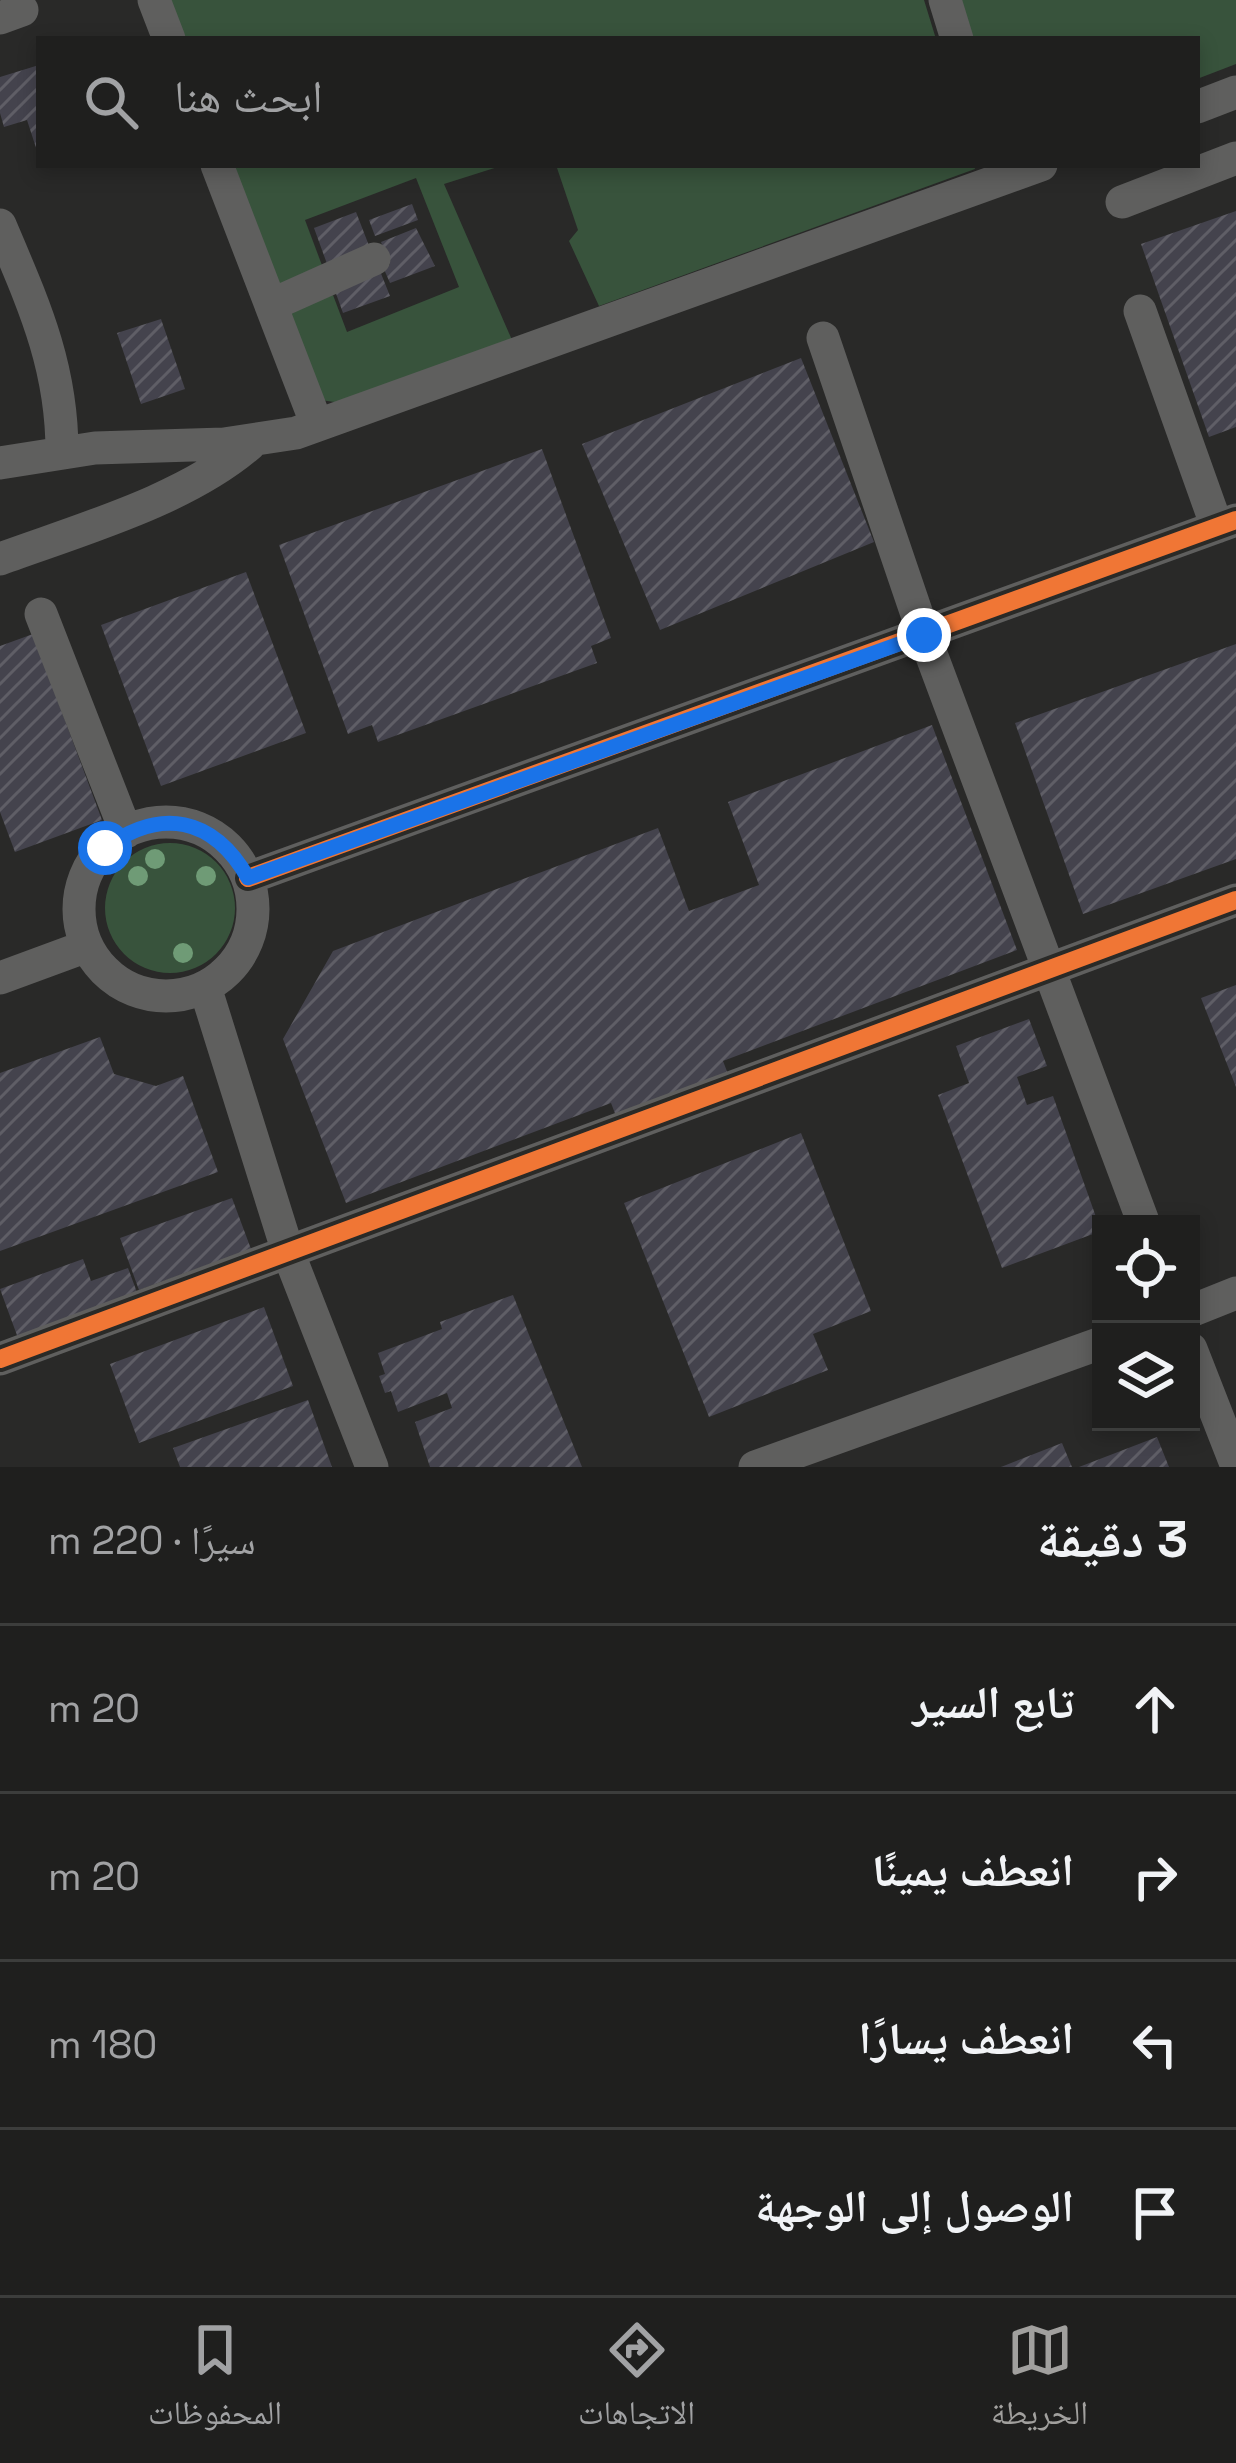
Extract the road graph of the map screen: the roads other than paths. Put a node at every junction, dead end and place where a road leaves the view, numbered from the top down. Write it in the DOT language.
graph roads {
  1 [pos="154,0"];
  2 [pos="945,0"];
  3 [pos="168,36"];
  4 [pos="956,36"];
  5 [pos="1236,92"];
  6 [pos="1200,106"];
  7 [pos="1236,158"];
  8 [pos="219,168"];
  9 [pos="1000,172"];
  10 [pos="1122,202"];
  11 [pos="0,225"];
  12 [pos="374,260"];
  13 [pos="271,304"];
  14 [pos="1140,311"];
  15 [pos="823,338"];
  16 [pos="317,425"];
  17 [pos="251,442"];
  18 [pos="62,452"];
  19 [pos="0,463"];
  20 [pos="1227,523"];
  21 [pos="0,560"];
  22 [pos="41,614"];
  23 [pos="924,635"];
  24 [pos="126,832"];
  25 [pos="248,878"];
  26 [pos="1236,900"];
  27 [pos="87,946"];
  28 [pos="1051,969"];
  29 [pos="0,978"];
  30 [pos="205,988"];
  31 [pos="1141,1215"];
  32 [pos="288,1252"];
  33 [pos="1236,1293"];
  34 [pos="1200,1307"];
  35 [pos="1092,1346"];
  36 [pos="0,1359"];
  37 [pos="1200,1372"];
  38 [pos="1236,1463"];
  39 [pos="372,1467"];
  40 [pos="755,1467"];
  1 -- 3 [label="street"];
  2 -- 4 [label="street"];
  5 -- 6 [label="street"];
  7 -- 10 [label="street"];
  8 -- 13 [label="street"];
  9 -- 16 [label="street"];
  11 -- 18 [label="street"];
  12 -- 13 [label="street"];
  13 -- 16 [label="street"];
  14 -- 20 [label="street"];
  15 -- 23 [label="street"];
  16 -- 17 [label="street"];
  17 -- 18 [label="street"];
  17 -- 21 [label="street"];
  18 -- 19 [label="street"];
  20 -- 23 [label="street"];
  22 -- 24 [label="street"];
  23 -- 25 [label="street"];
  23 -- 28 [label="street"];
  24 -- 25 [label="street"];
  24 -- 27 [label="street"];
  25 -- 30 [label="street"];
  26 -- 28 [label="street"];
  27 -- 29 [label="street"];
  27 -- 30 [label="street"];
  28 -- 31 [label="street"];
  28 -- 32 [label="street"];
  30 -- 32 [label="street"];
  32 -- 36 [label="street"];
  32 -- 39 [label="street"];
  33 -- 34 [label="street"];
  35 -- 40 [label="street"];
  37 -- 38 [label="street"];
}
